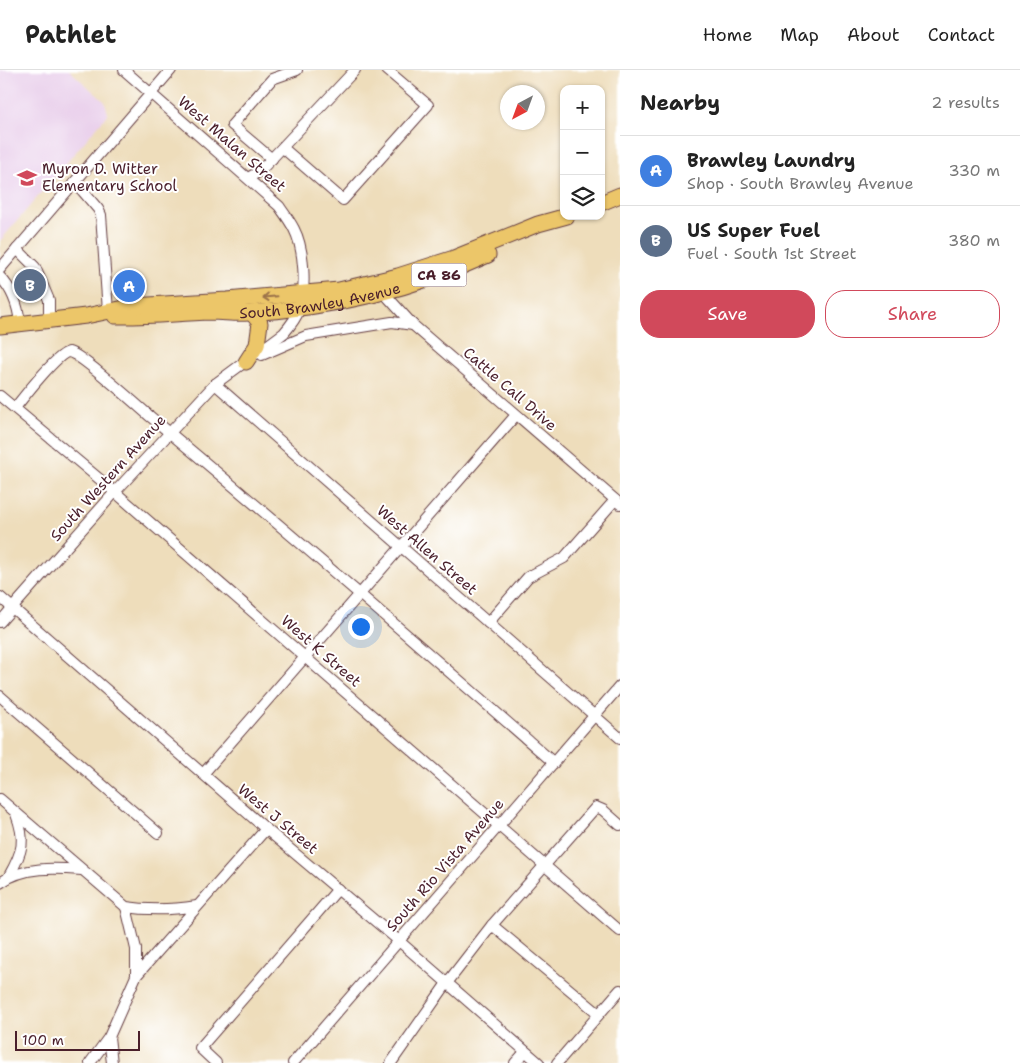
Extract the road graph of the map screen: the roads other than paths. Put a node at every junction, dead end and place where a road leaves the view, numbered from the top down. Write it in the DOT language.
graph roads {
  1 [pos="124,70"];
  2 [pos="171,70"];
  3 [pos="297,70"];
  4 [pos="355,70"];
  5 [pos="387,70"];
  6 [pos="151,93"];
  7 [pos="283,148"];
  8 [pos="272,159"];
  9 [pos="248,178"];
  10 [pos="75,182"];
  11 [pos="620,195"];
  12 [pos="605,201"];
  13 [pos="560,218"];
  14 [pos="561,220"];
  15 [pos="17,249"];
  16 [pos="0,269"];
  17 [pos="0,277"];
  18 [pos="384,293"];
  19 [pos="301,301"];
  20 [pos="108,311"];
  21 [pos="252,313"];
  22 [pos="86,316"];
  23 [pos="50,319"];
  24 [pos="20,323"];
  25 [pos="0,326"];
  26 [pos="413,326"];
  27 [pos="246,362"];
  28 [pos="215,384"];
  29 [pos="0,396"];
  30 [pos="14,408"];
  31 [pos="516,415"];
  32 [pos="170,432"];
  33 [pos="115,492"];
  34 [pos="618,502"];
  35 [pos="401,547"];
  36 [pos="360,595"];
  37 [pos="0,597"];
  38 [pos="13,608"];
  39 [pos="0,622"];
  40 [pos="488,623"];
  41 [pos="306,657"];
  42 [pos="620,686"];
  43 [pos="0,696"];
  44 [pos="594,716"];
  45 [pos="620,738"];
  46 [pos="554,763"];
  47 [pos="203,774"];
  48 [pos="0,799"];
  49 [pos="15,812"];
  50 [pos="620,825"];
  51 [pos="500,826"];
  52 [pos="266,829"];
  53 [pos="158,832"];
  54 [pos="544,865"];
  55 [pos="82,870"];
  56 [pos="9,876"];
  57 [pos="0,883"];
  58 [pos="338,889"];
  59 [pos="126,906"];
  60 [pos="197,906"];
  61 [pos="492,924"];
  62 [pos="620,931"];
  63 [pos="399,941"];
  64 [pos="136,976"];
  65 [pos="447,983"];
  66 [pos="620,990"];
  67 [pos="599,1014"];
  68 [pos="108,1038"];
  69 [pos="525,1052"];
  70 [pos="90,1063"];
  71 [pos="112,1063"];
  72 [pos="216,1063"];
  73 [pos="293,1063"];
  74 [pos="391,1063"];
  75 [pos="516,1063"];
  76 [pos="539,1063"];
  77 [pos="557,1063"];
  1 -- 6 [label="street, West Malan Street"];
  2 -- 6 [label="street"];
  3 -- 8 [label="street"];
  4 -- 7 [label="street"];
  5 -- 7 [label="street"];
  6 -- 9 [label="street, West Malan Street"];
  6 -- 10 [label="street"];
  7 -- 8 [label="street"];
  8 -- 9 [label="street"];
  9 -- 19 [label="street, West Malan Street"];
  10 -- 15 [label="street"];
  10 -- 20 [label="street"];
  11 -- 12 [label="highway"];
  13 -- 19 [label="highway, South Brawley Avenue / CA 86"];
  14 -- 18 [label="highway, South Brawley Avenue / CA 86"];
  15 -- 16 [label="street"];
  15 -- 23 [label="street"];
  17 -- 24 [label="street"];
  18 -- 19 [label="highway, South Brawley Avenue / CA 86"];
  18 -- 26 [label="street, Cattle Call Drive"];
  19 -- 20 [label="highway, South Brawley Avenue / CA 86, one-way"];
  19 -- 21 [label="highway, South Brawley Avenue / CA 86"];
  19 -- 27 [label="street, South Western Avenue"];
  20 -- 22 [label="highway, South Brawley Avenue / CA 86"];
  21 -- 22 [label="highway, South Brawley Avenue / CA 86"];
  21 -- 27 [label="highway"];
  22 -- 23 [label="highway, South Brawley Avenue / CA 86"];
  23 -- 24 [label="highway, South Brawley Avenue / CA 86"];
  24 -- 25 [label="highway, South Brawley Avenue / CA 86"];
  26 -- 27 [label="street, South Western Avenue"];
  26 -- 31 [label="street, Cattle Call Drive"];
  27 -- 28 [label="street, South Western Avenue"];
  28 -- 32 [label="street, South Western Avenue"];
  28 -- 35 [label="street, West Allen Street"];
  29 -- 30 [label="street, West K Street"];
  30 -- 32 [label="street"];
  30 -- 33 [label="street, West K Street"];
  31 -- 34 [label="street, Cattle Call Drive"];
  31 -- 35 [label="street"];
  32 -- 33 [label="street, South Western Avenue"];
  32 -- 36 [label="street"];
  33 -- 38 [label="street, South Western Avenue"];
  33 -- 41 [label="street, West K Street"];
  34 -- 40 [label="street"];
  35 -- 36 [label="street"];
  35 -- 40 [label="street, West Allen Street"];
  36 -- 41 [label="street"];
  36 -- 46 [label="street"];
  37 -- 38 [label="street, West J Street"];
  38 -- 39 [label="street, South Western Avenue"];
  38 -- 47 [label="street, West J Street"];
  40 -- 44 [label="street, West Allen Street"];
  41 -- 47 [label="street"];
  41 -- 51 [label="street, West K Street"];
  42 -- 44 [label="street, South Rio Vista Avenue"];
  43 -- 53 [label="street"];
  44 -- 45 [label="street, West Allen Street"];
  44 -- 46 [label="street, South Rio Vista Avenue"];
  46 -- 51 [label="street, South Rio Vista Avenue"];
  47 -- 52 [label="street, West J Street"];
  48 -- 49 [label="street"];
  49 -- 55 [label="street"];
  49 -- 56 [label="street"];
  50 -- 54 [label="street"];
  51 -- 54 [label="street, West K Street"];
  51 -- 63 [label="street, South Rio Vista Avenue"];
  52 -- 58 [label="street, West J Street"];
  52 -- 60 [label="street"];
  54 -- 61 [label="street"];
  54 -- 62 [label="street, West K Street"];
  55 -- 56 [label="street"];
  55 -- 59 [label="street"];
  56 -- 57 [label="street"];
  58 -- 63 [label="street, West J Street"];
  58 -- 72 [label="street"];
  59 -- 60 [label="street"];
  59 -- 64 [label="street"];
  60 -- 64 [label="street"];
  61 -- 65 [label="street"];
  61 -- 67 [label="street"];
  63 -- 65 [label="street, West J Street"];
  63 -- 73 [label="street, South Rio Vista Avenue"];
  64 -- 68 [label="street"];
  65 -- 69 [label="street, West J Street"];
  65 -- 74 [label="street"];
  66 -- 67 [label="street"];
  67 -- 77 [label="street"];
  68 -- 70 [label="street"];
  68 -- 71 [label="street"];
  69 -- 75 [label="street"];
  69 -- 76 [label="street, West J Street"];
}
